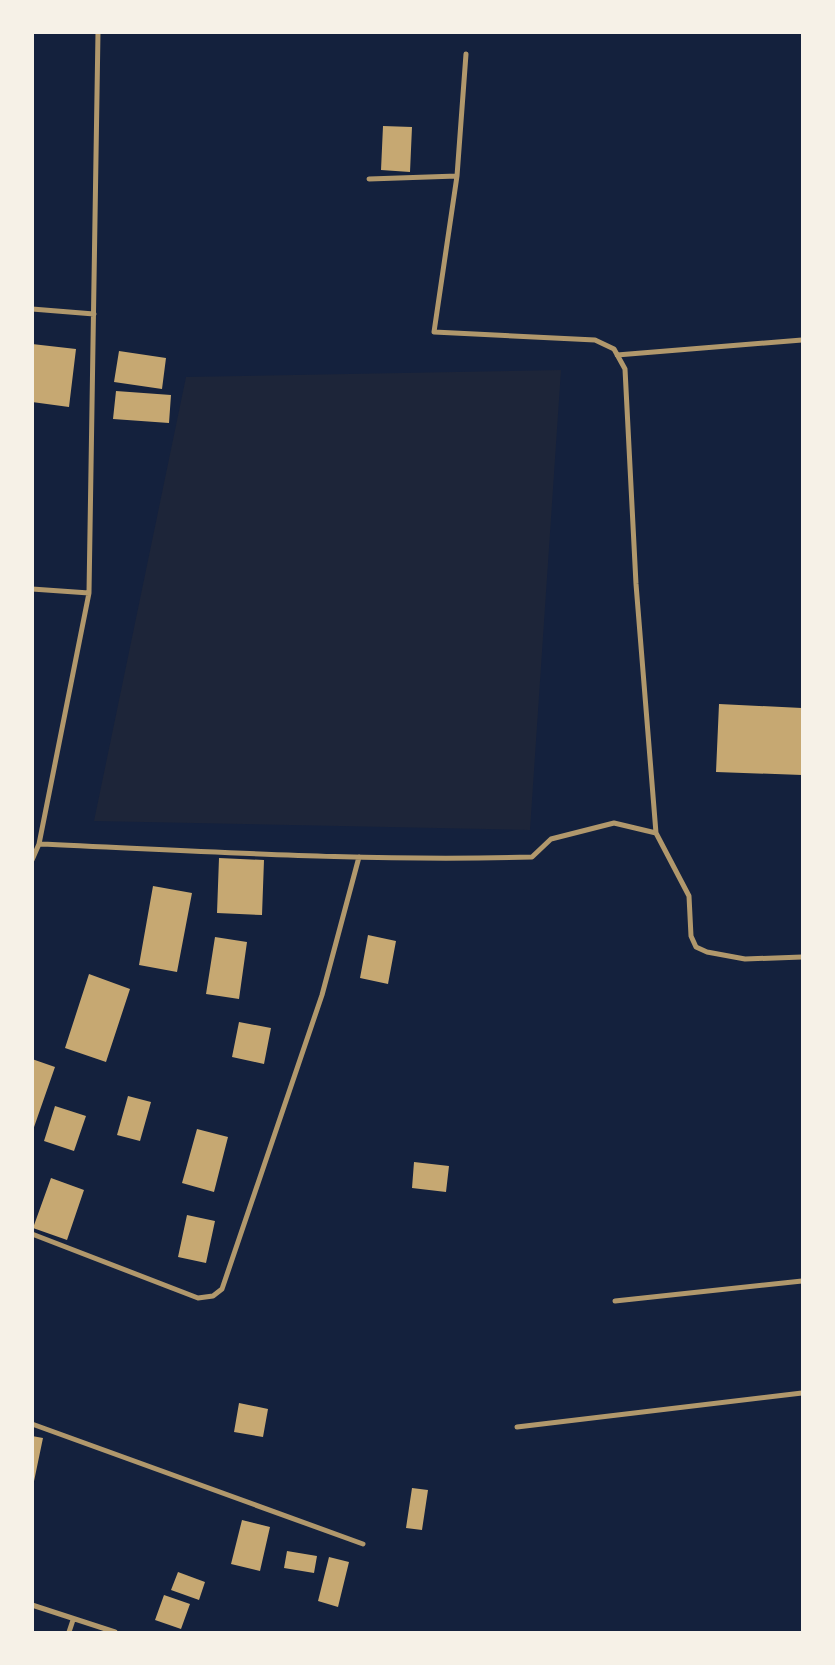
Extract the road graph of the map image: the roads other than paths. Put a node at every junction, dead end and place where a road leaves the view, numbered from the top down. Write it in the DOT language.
graph roads {
  1 [pos="98,32"];
  2 [pos="466,54"];
  3 [pos="457,176"];
  4 [pos="369,180"];
  5 [pos="32,309"];
  6 [pos="94,314"];
  7 [pos="802,340"];
  8 [pos="617,355"];
  9 [pos="32,589"];
  10 [pos="89,593"];
  11 [pos="656,833"];
  12 [pos="39,844"];
  13 [pos="359,857"];
  14 [pos="32,860"];
  15 [pos="802,957"];
  16 [pos="32,1234"];
  17 [pos="802,1281"];
  18 [pos="615,1301"];
  19 [pos="802,1393"];
  20 [pos="32,1424"];
  21 [pos="517,1426"];
  22 [pos="363,1544"];
  23 [pos="32,1605"];
  24 [pos="73,1620"];
  25 [pos="69,1632"];
  26 [pos="115,1632"];
  1 -- 6 [label="street"];
  2 -- 3 [label="street"];
  3 -- 4 [label="street"];
  3 -- 8 [label="street"];
  5 -- 6 [label="street"];
  6 -- 10 [label="street"];
  7 -- 8 [label="street"];
  8 -- 11 [label="street"];
  9 -- 10 [label="street"];
  10 -- 12 [label="street"];
  11 -- 13 [label="street"];
  11 -- 15 [label="street"];
  12 -- 13 [label="street"];
  12 -- 14 [label="street"];
  13 -- 16 [label="street"];
  17 -- 18 [label="street"];
  19 -- 21 [label="street"];
  20 -- 22 [label="street"];
  23 -- 24 [label="street"];
  24 -- 25 [label="street"];
  24 -- 26 [label="street"];
}
